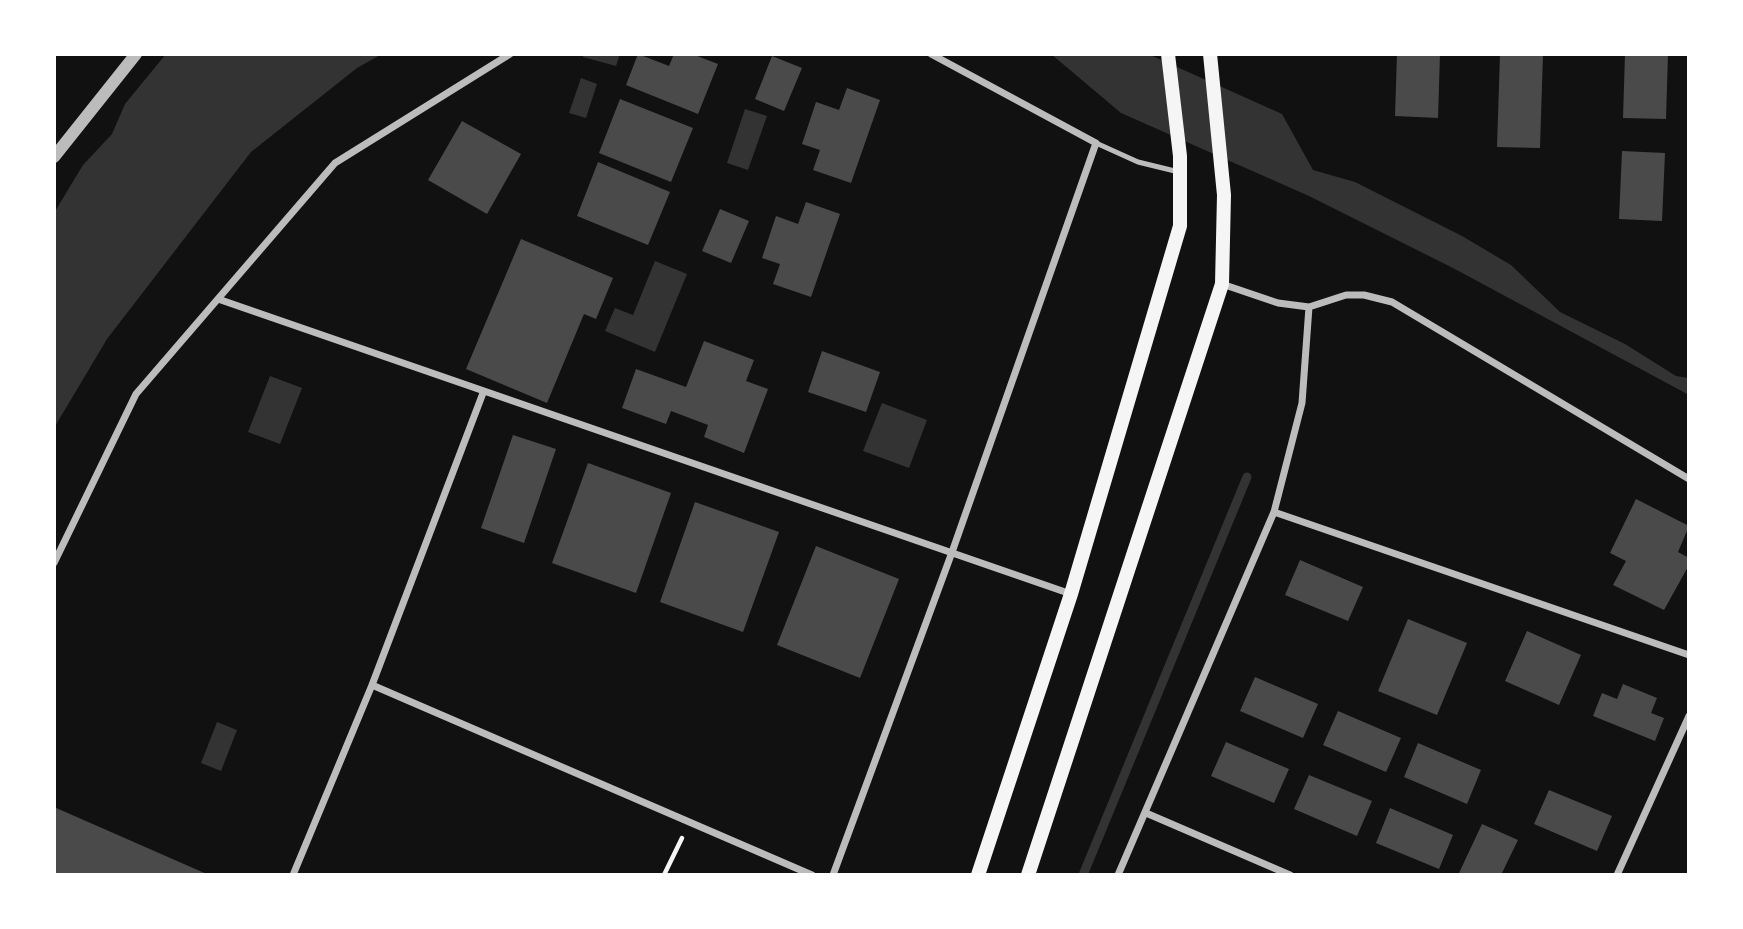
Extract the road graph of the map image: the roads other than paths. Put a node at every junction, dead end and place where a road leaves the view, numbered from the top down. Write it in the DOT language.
graph roads {
  1 [pos="136,54"];
  2 [pos="510,54"];
  3 [pos="932,54"];
  4 [pos="1168,54"];
  5 [pos="1210,54"];
  6 [pos="1096,143"];
  7 [pos="54,157"];
  8 [pos="1180,173"];
  9 [pos="1222,284"];
  10 [pos="218,299"];
  11 [pos="1309,307"];
  12 [pos="483,393"];
  13 [pos="1689,479"];
  14 [pos="1274,512"];
  15 [pos="951,555"];
  16 [pos="54,563"];
  17 [pos="1071,594"];
  18 [pos="1689,655"];
  19 [pos="372,685"];
  20 [pos="1689,716"];
  21 [pos="1146,813"];
  22 [pos="293,875"];
  23 [pos="812,875"];
  24 [pos="833,875"];
  25 [pos="978,875"];
  26 [pos="1028,875"];
  27 [pos="1118,875"];
  28 [pos="1290,875"];
  29 [pos="1617,875"];
  1 -- 7 [label="street"];
  2 -- 10 [label="street"];
  3 -- 6 [label="street"];
  4 -- 8 [label="main road"];
  5 -- 9 [label="main road"];
  6 -- 8 [label="lane"];
  6 -- 15 [label="street"];
  8 -- 17 [label="main road"];
  9 -- 11 [label="street"];
  9 -- 26 [label="main road"];
  10 -- 12 [label="street"];
  10 -- 16 [label="street"];
  11 -- 13 [label="street"];
  11 -- 14 [label="street"];
  12 -- 15 [label="street"];
  12 -- 19 [label="street"];
  14 -- 18 [label="street"];
  14 -- 21 [label="street"];
  15 -- 17 [label="street"];
  15 -- 24 [label="street"];
  17 -- 25 [label="main road"];
  19 -- 22 [label="street"];
  19 -- 23 [label="street"];
  20 -- 29 [label="street"];
  21 -- 27 [label="street"];
  21 -- 28 [label="street"];
}
